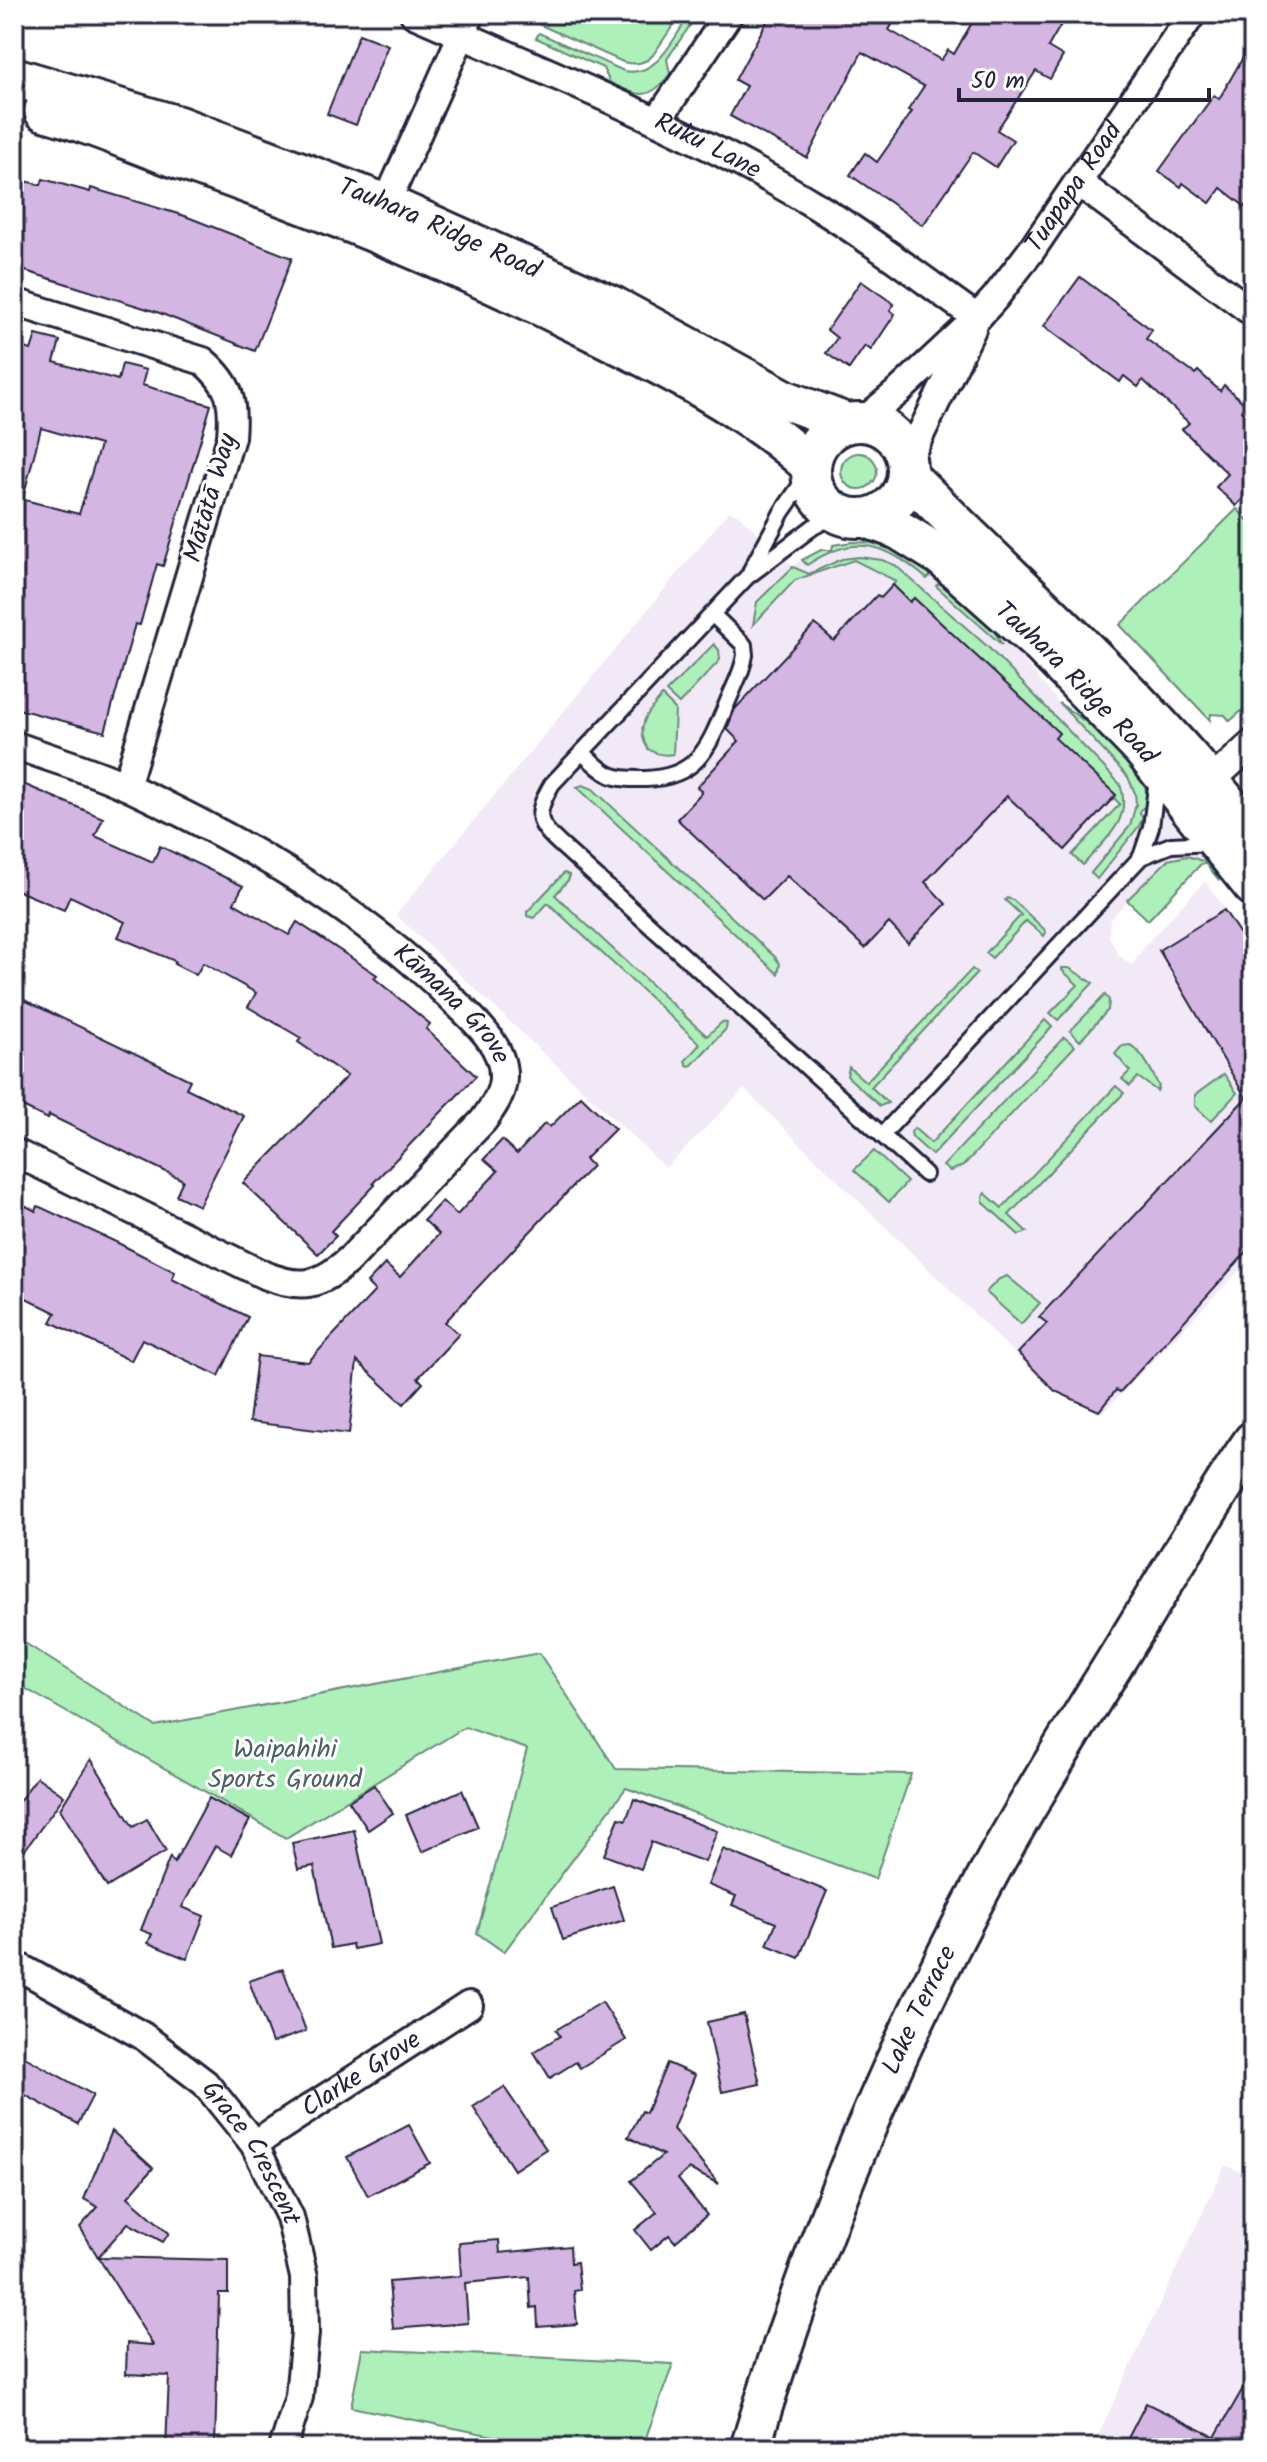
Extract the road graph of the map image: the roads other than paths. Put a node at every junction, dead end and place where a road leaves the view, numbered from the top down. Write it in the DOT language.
graph roads {
  1 [pos="414,14"];
  2 [pos="729,14"];
  3 [pos="1192,14"];
  4 [pos="467,24"];
  5 [pos="14,77"];
  6 [pos="14,104"];
  7 [pos="657,121"];
  8 [pos="1078,182"];
  9 [pos="386,204"];
  10 [pos="14,302"];
  11 [pos="1253,313"];
  12 [pos="977,318"];
  13 [pos="855,422"];
  14 [pos="811,468"];
  15 [pos="907,469"];
  16 [pos="852,516"];
  17 [pos="747,577"];
  18 [pos="712,614"];
  19 [pos="1253,743"];
  20 [pos="14,745"];
  21 [pos="582,752"];
  22 [pos="1158,768"];
  23 [pos="1210,782"];
  24 [pos="126,786"];
  25 [pos="1237,840"];
  26 [pos="1141,857"];
  27 [pos="1253,886"];
  28 [pos="882,1135"];
  29 [pos="14,1152"];
  30 [pos="925,1174"];
  31 [pos="1253,1441"];
  32 [pos="1253,1472"];
  33 [pos="1153,1601"];
  34 [pos="14,1964"];
  35 [pos="469,2005"];
  36 [pos="254,2144"];
  37 [pos="283,2448"];
  38 [pos="750,2448"];
  1 -- 4 [label="street, Ruku Lane"];
  2 -- 7 [label="street"];
  3 -- 8 [label="street, Tuapapa Road"];
  4 -- 7 [label="street, Ruku Lane"];
  4 -- 9 [label="street"];
  5 -- 9 [label="street, Tauhara Ridge Road"];
  6 -- 14 [label="street, Tauhara Ridge Road"];
  7 -- 12 [label="street, Ruku Lane"];
  8 -- 11 [label="street"];
  8 -- 12 [label="street, Tuapapa Road"];
  9 -- 13 [label="street, Tauhara Ridge Road"];
  10 -- 24 [label="street, Mātātā Way"];
  12 -- 13 [label="street, Tuapapa Road"];
  12 -- 15 [label="street, Tuapapa Road"];
  13 -- 14 [label="street"];
  13 -- 15 [label="street, Tauhara Ridge Road"];
  14 -- 16 [label="street, Tauhara Ridge Road"];
  14 -- 17 [label="lane"];
  15 -- 16 [label="street"];
  15 -- 23 [label="street, Tauhara Ridge Road"];
  16 -- 17 [label="lane"];
  16 -- 22 [label="street, Tauhara Ridge Road"];
  17 -- 18 [label="lane"];
  18 -- 21 [label="lane"];
  18 -- 21 [label="lane"];
  19 -- 23 [label="street"];
  20 -- 24 [label="street, Kāmana Grove"];
  21 -- 28 [label="lane"];
  22 -- 25 [label="street, Tauhara Ridge Road"];
  22 -- 26 [label="lane"];
  23 -- 25 [label="street, Tauhara Ridge Road"];
  24 -- 29 [label="street, Kāmana Grove"];
  25 -- 26 [label="lane"];
  25 -- 27 [label="street, Tauhara Ridge Road"];
  26 -- 28 [label="lane"];
  28 -- 30 [label="lane"];
  31 -- 33 [label="street, Lake Terrace"];
  32 -- 33 [label="street, Lake Terrace"];
  33 -- 38 [label="street, Lake Terrace"];
  34 -- 36 [label="street, Grace Crescent"];
  35 -- 36 [label="street, Clarke Grove"];
  36 -- 37 [label="street, Grace Crescent"];
}
